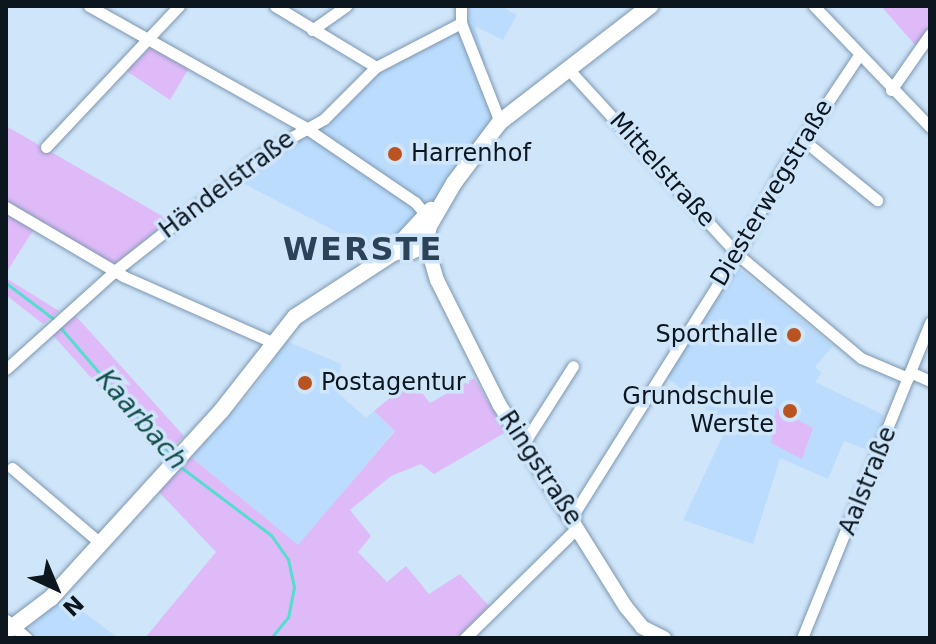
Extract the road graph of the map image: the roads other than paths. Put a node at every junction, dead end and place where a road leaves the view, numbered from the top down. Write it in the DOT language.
graph roads {
  1 [pos="89,6"];
  2 [pos="179,6"];
  3 [pos="275,6"];
  4 [pos="346,6"];
  5 [pos="461,6"];
  6 [pos="650,6"];
  7 [pos="814,6"];
  8 [pos="461,23"];
  9 [pos="312,30"];
  10 [pos="930,34"];
  11 [pos="147,39"];
  12 [pos="859,55"];
  13 [pos="376,67"];
  14 [pos="571,72"];
  15 [pos="891,90"];
  16 [pos="500,122"];
  17 [pos="930,127"];
  18 [pos="306,128"];
  19 [pos="802,139"];
  20 [pos="46,147"];
  21 [pos="454,183"];
  22 [pos="877,200"];
  23 [pos="6,207"];
  24 [pos="426,215"];
  25 [pos="411,243"];
  26 [pos="737,254"];
  27 [pos="116,270"];
  28 [pos="930,322"];
  29 [pos="265,338"];
  30 [pos="573,366"];
  31 [pos="6,369"];
  32 [pos="909,375"];
  33 [pos="930,381"];
  34 [pos="524,443"];
  35 [pos="12,468"];
  36 [pos="577,525"];
  37 [pos="100,543"];
  38 [pos="13,630"];
  39 [pos="638,632"];
  40 [pos="465,638"];
  41 [pos="664,638"];
  42 [pos="802,638"];
  1 -- 11 [label="street"];
  2 -- 11 [label="street"];
  3 -- 9 [label="street"];
  4 -- 9 [label="street"];
  5 -- 8 [label="street"];
  6 -- 14 [label="main road"];
  7 -- 12 [label="street"];
  8 -- 13 [label="street, Händelstraße"];
  8 -- 16 [label="street"];
  9 -- 13 [label="street"];
  10 -- 15 [label="street"];
  11 -- 18 [label="street"];
  11 -- 20 [label="street"];
  12 -- 15 [label="street"];
  12 -- 19 [label="street, Diesterwegstraße"];
  13 -- 18 [label="street, Händelstraße"];
  14 -- 16 [label="main road"];
  14 -- 26 [label="street, Mittelstraße"];
  15 -- 17 [label="street"];
  16 -- 21 [label="main road"];
  18 -- 24 [label="street"];
  18 -- 27 [label="street, Händelstraße"];
  19 -- 22 [label="street"];
  19 -- 26 [label="street, Diesterwegstraße"];
  21 -- 24 [label="main road"];
  21 -- 25 [label="main road"];
  23 -- 27 [label="street"];
  24 -- 25 [label="main road"];
  25 -- 29 [label="main road"];
  25 -- 34 [label="street, Ringstraße"];
  26 -- 32 [label="street, Mittelstraße"];
  26 -- 36 [label="street, Diesterwegstraße"];
  27 -- 29 [label="street"];
  27 -- 31 [label="street, Händelstraße"];
  28 -- 32 [label="street, Aalstraße"];
  29 -- 37 [label="main road"];
  30 -- 34 [label="street"];
  32 -- 33 [label="street, Mittelstraße"];
  32 -- 42 [label="street, Aalstraße"];
  34 -- 36 [label="street, Ringstraße"];
  35 -- 37 [label="street"];
  36 -- 39 [label="street, Ringstraße"];
  36 -- 40 [label="street, Diesterwegstraße"];
  37 -- 38 [label="main road"];
  39 -- 41 [label="street, Ringstraße"];
}
